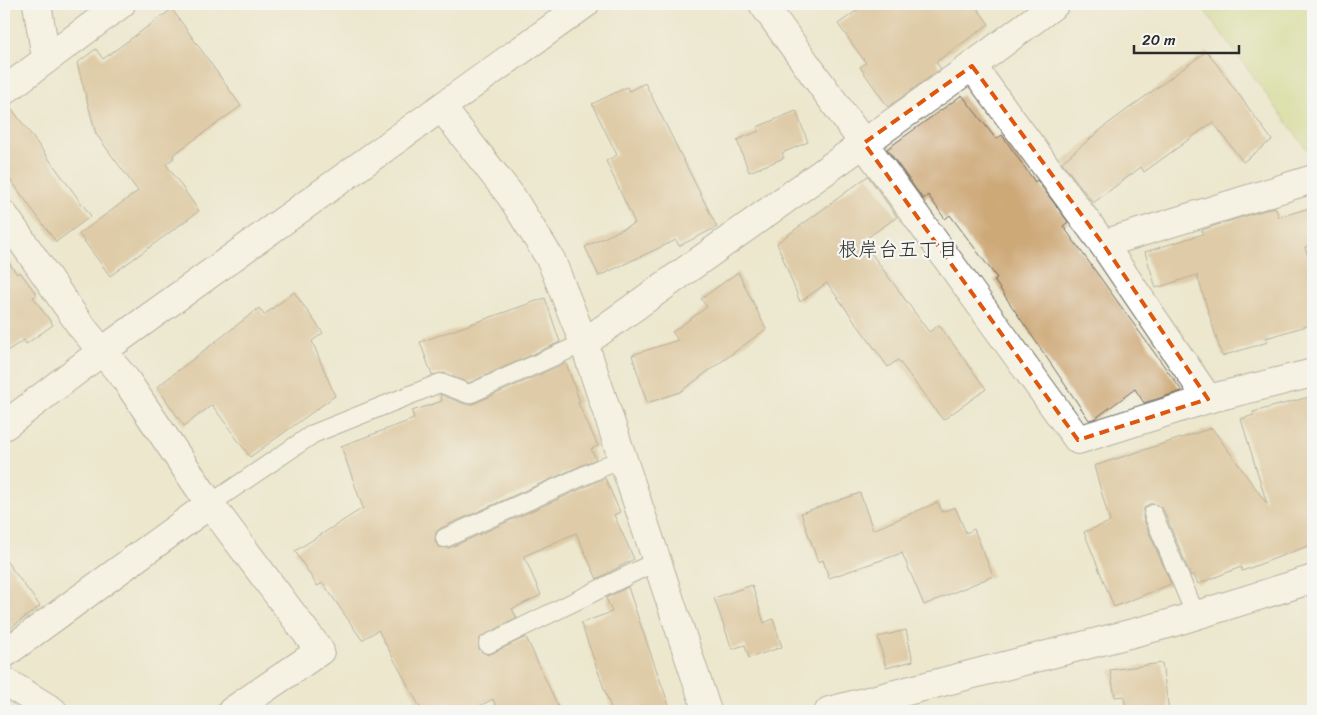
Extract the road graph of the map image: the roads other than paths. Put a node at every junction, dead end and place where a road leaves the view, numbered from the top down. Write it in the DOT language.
graph roads {
  1 [pos="37,4"];
  2 [pos="121,4"];
  3 [pos="585,4"];
  4 [pos="763,4"];
  5 [pos="1055,4"];
  6 [pos="46,58"];
  7 [pos="972,66"];
  8 [pos="4,91"];
  9 [pos="442,108"];
  10 [pos="864,142"];
  11 [pos="1313,179"];
  12 [pos="4,215"];
  13 [pos="1104,244"];
  14 [pos="584,343"];
  15 [pos="101,352"];
  16 [pos="1313,373"];
  17 [pos="1208,399"];
  18 [pos="4,426"];
  19 [pos="623,458"];
  20 [pos="210,504"];
  21 [pos="1153,514"];
  22 [pos="445,538"];
  23 [pos="657,562"];
  24 [pos="1313,579"];
  25 [pos="1196,616"];
  26 [pos="488,644"];
  27 [pos="4,654"];
  28 [pos="4,681"];
  29 [pos="53,711"];
  30 [pos="232,711"];
  31 [pos="707,711"];
  32 [pos="829,711"];
  1 -- 6 [label="street"];
  2 -- 6 [label="street"];
  3 -- 9 [label="street"];
  4 -- 10 [label="street"];
  5 -- 7 [label="street"];
  6 -- 8 [label="street"];
  7 -- 10 [label="street"];
  7 -- 13 [label="street"];
  9 -- 14 [label="street"];
  9 -- 15 [label="street"];
  10 -- 14 [label="street"];
  10 -- 17 [label="street"];
  11 -- 13 [label="street"];
  12 -- 15 [label="street"];
  13 -- 17 [label="street"];
  14 -- 19 [label="street"];
  14 -- 20 [label="lane"];
  15 -- 18 [label="street"];
  15 -- 20 [label="street"];
  16 -- 17 [label="street"];
  19 -- 22 [label="lane"];
  19 -- 23 [label="street"];
  20 -- 27 [label="street"];
  20 -- 30 [label="street"];
  21 -- 25 [label="lane"];
  23 -- 26 [label="lane"];
  23 -- 31 [label="street"];
  24 -- 25 [label="street"];
  25 -- 32 [label="street"];
  28 -- 29 [label="street"];
}
